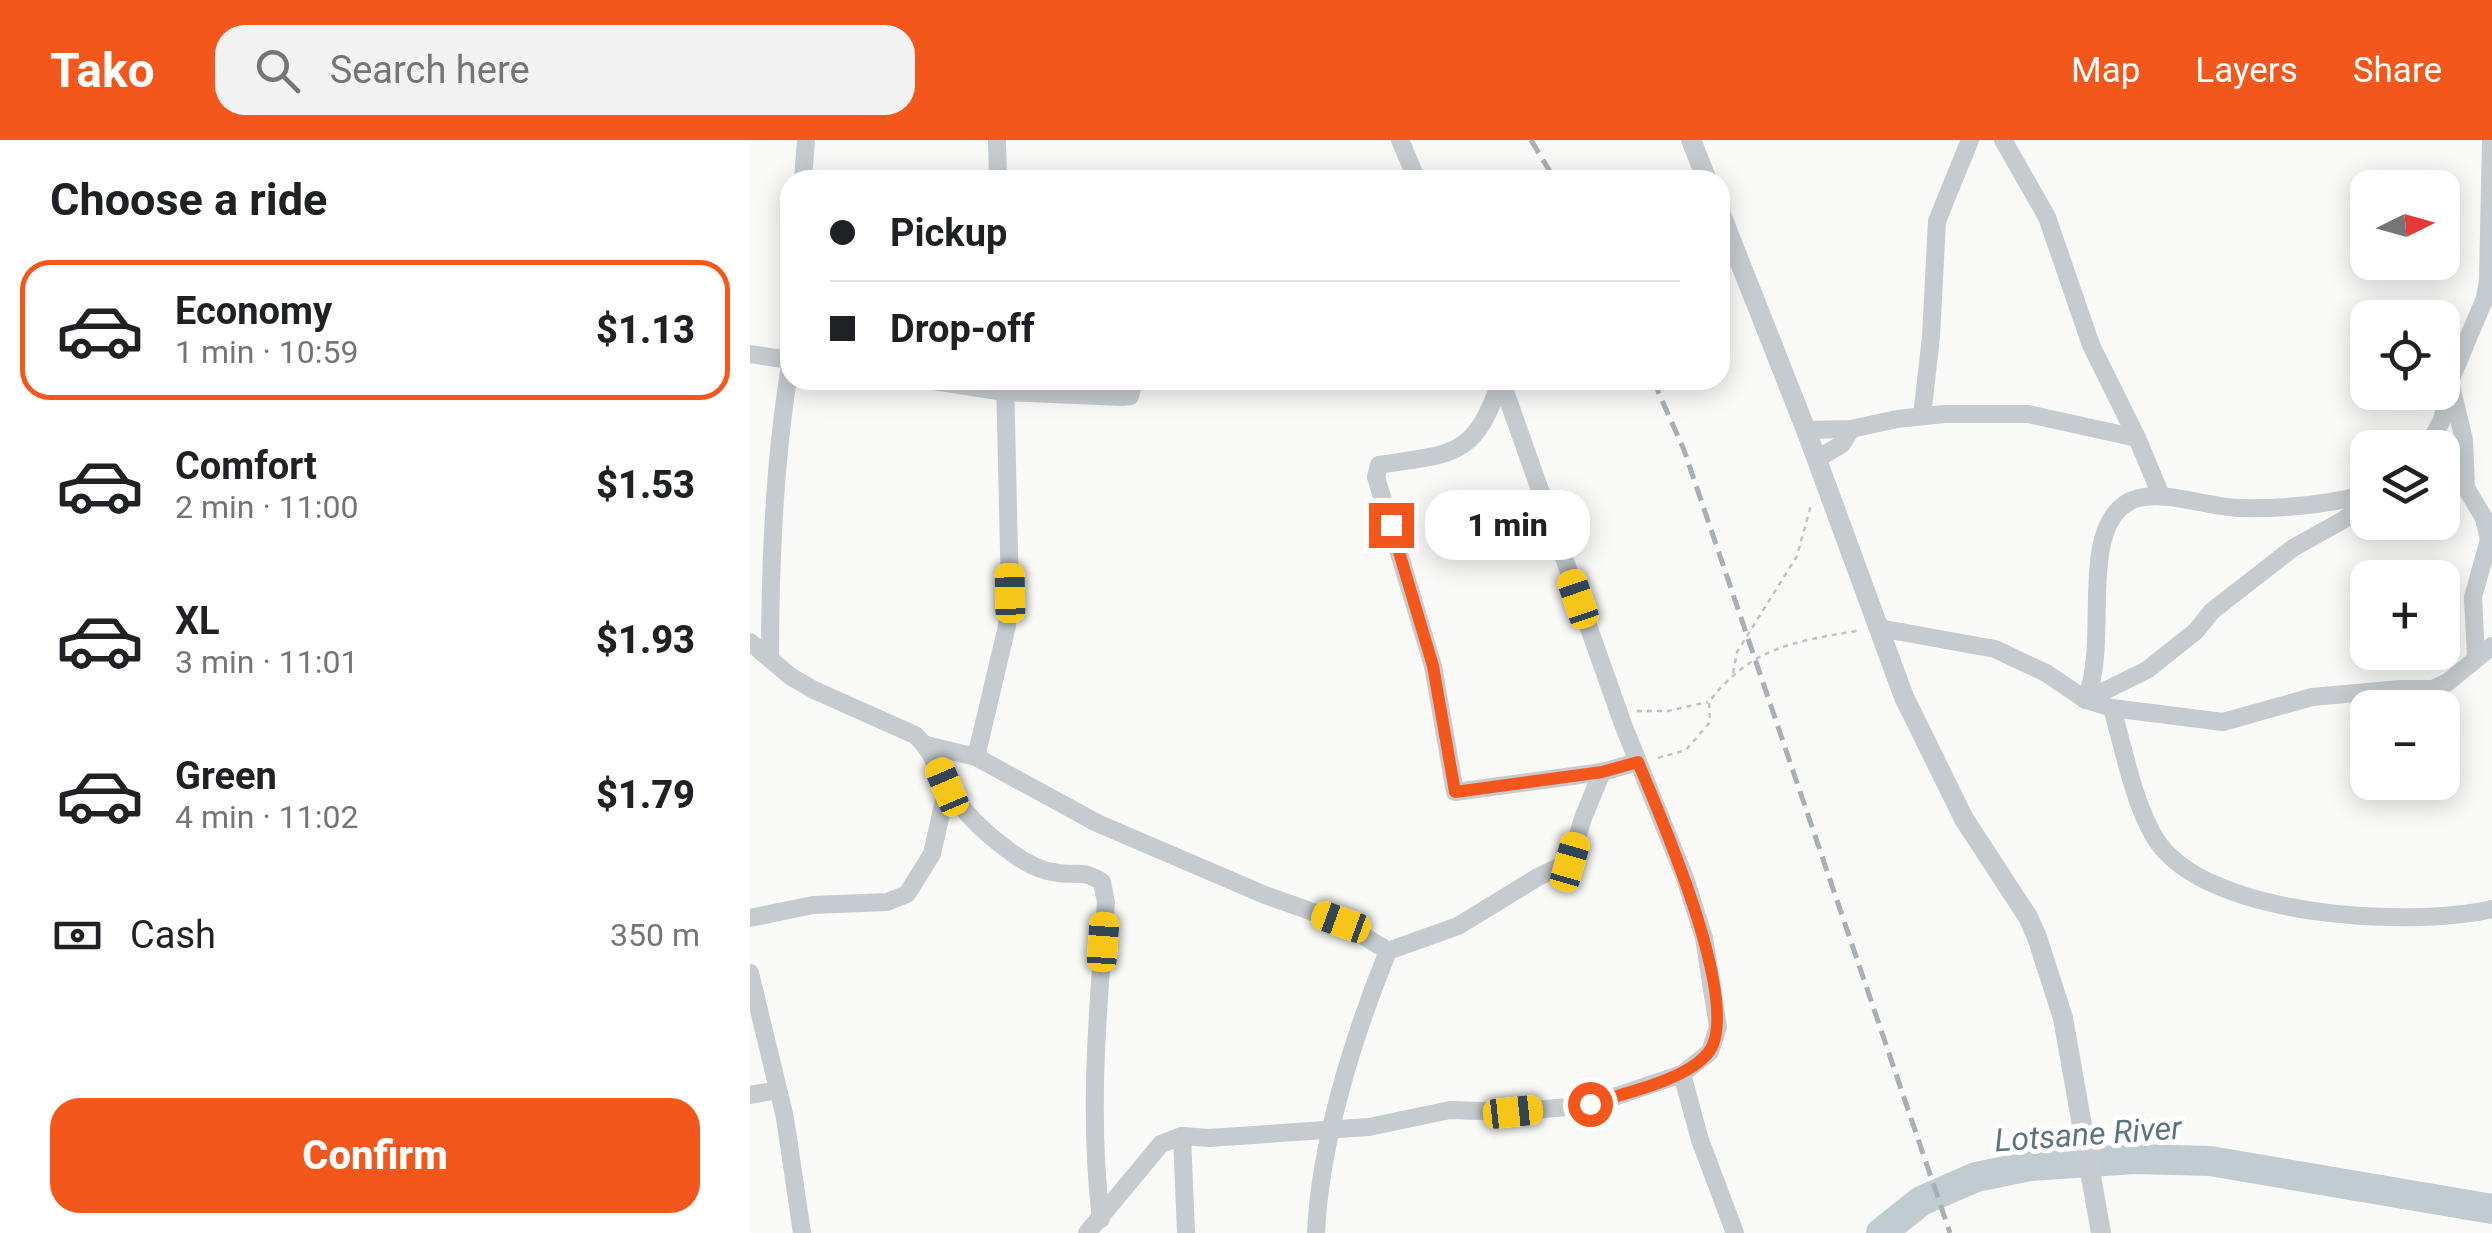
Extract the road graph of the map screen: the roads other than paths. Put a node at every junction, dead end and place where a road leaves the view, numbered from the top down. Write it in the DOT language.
graph roads {
  1 [pos="806,140"];
  2 [pos="998,140"];
  3 [pos="1400,140"];
  4 [pos="1692,140"];
  5 [pos="1970,140"];
  6 [pos="2491,140"];
  7 [pos="2004,141"];
  8 [pos="804,170"];
  9 [pos="998,170"];
  10 [pos="1413,170"];
  11 [pos="1703,170"];
  12 [pos="1730,237"];
  13 [pos="2489,302"];
  14 [pos="750,354"];
  15 [pos="780,361"];
  16 [pos="2460,361"];
  17 [pos="786,390"];
  18 [pos="1005,390"];
  19 [pos="1044,390"];
  20 [pos="1132,390"];
  21 [pos="1497,390"];
  22 [pos="1505,390"];
  23 [pos="2457,410"];
  24 [pos="1922,416"];
  25 [pos="1806,430"];
  26 [pos="1851,430"];
  27 [pos="2138,438"];
  28 [pos="1817,459"];
  29 [pos="2160,493"];
  30 [pos="2350,500"];
  31 [pos="2350,513"];
  32 [pos="1879,628"];
  33 [pos="750,642"];
  34 [pos="2484,652"];
  35 [pos="770,658"];
  36 [pos="2086,700"];
  37 [pos="2112,708"];
  38 [pos="926,745"];
  39 [pos="976,757"];
  40 [pos="1638,762"];
  41 [pos="1602,772"];
  42 [pos="947,787"];
  43 [pos="2492,909"];
  44 [pos="750,918"];
  45 [pos="1388,952"];
  46 [pos="750,973"];
  47 [pos="1682,1074"];
  48 [pos="778,1090"];
  49 [pos="750,1095"];
  50 [pos="1332,1129"];
  51 [pos="1182,1136"];
  52 [pos="1101,1219"];
  53 [pos="2100,1227"];
  54 [pos="802,1233"];
  55 [pos="1087,1233"];
  56 [pos="1186,1233"];
  57 [pos="1316,1233"];
  58 [pos="1735,1233"];
  1 -- 8 [label="street"];
  2 -- 9 [label="street"];
  3 -- 10 [label="street"];
  4 -- 11 [label="street"];
  5 -- 24 [label="street"];
  6 -- 13 [label="street"];
  7 -- 27 [label="street"];
  12 -- 25 [label="street"];
  13 -- 16 [label="street"];
  14 -- 15 [label="street"];
  17 -- 35 [label="street"];
  18 -- 39 [label="street"];
  19 -- 20 [label="street"];
  21 -- 41 [label="street"];
  22 -- 40 [label="street"];
  23 -- 34 [label="street"];
  24 -- 26 [label="street"];
  24 -- 27 [label="street"];
  25 -- 26 [label="street"];
  25 -- 28 [label="street"];
  26 -- 28 [label="street"];
  27 -- 29 [label="street"];
  28 -- 32 [label="street"];
  29 -- 30 [label="street"];
  29 -- 36 [label="street"];
  31 -- 36 [label="street"];
  32 -- 36 [label="street"];
  32 -- 53 [label="street"];
  33 -- 35 [label="street"];
  34 -- 37 [label="street"];
  35 -- 38 [label="street"];
  36 -- 37 [label="street"];
  37 -- 43 [label="street"];
  38 -- 39 [label="street"];
  38 -- 42 [label="street"];
  39 -- 45 [label="street"];
  40 -- 41 [label="street"];
  40 -- 47 [label="street"];
  41 -- 45 [label="street"];
  42 -- 44 [label="street"];
  42 -- 52 [label="street"];
  45 -- 50 [label="street"];
  46 -- 48 [label="street"];
  47 -- 50 [label="street"];
  47 -- 58 [label="street"];
  48 -- 49 [label="street"];
  48 -- 54 [label="street"];
  50 -- 51 [label="street"];
  50 -- 57 [label="street"];
  51 -- 52 [label="street"];
  51 -- 56 [label="street"];
  52 -- 55 [label="street"];
}
